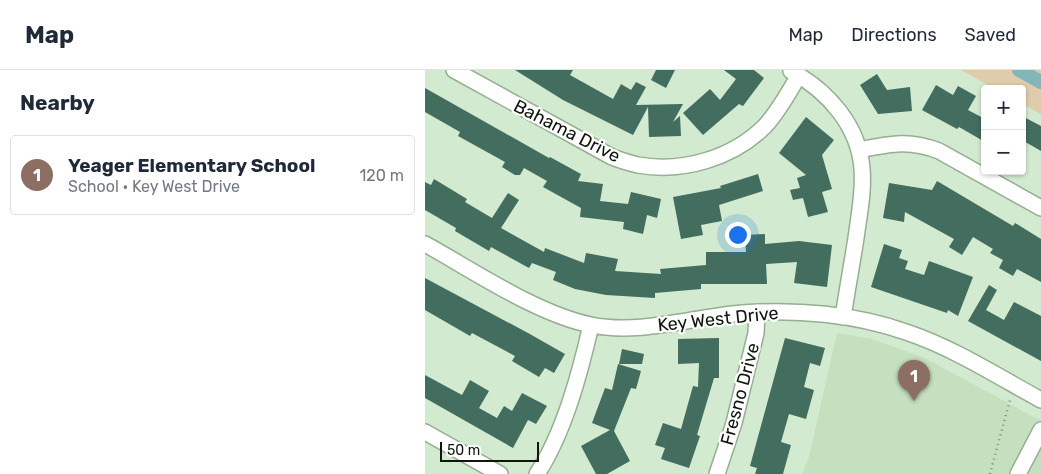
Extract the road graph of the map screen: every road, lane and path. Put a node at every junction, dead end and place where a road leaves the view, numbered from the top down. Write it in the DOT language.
graph roads {
  1 [pos="454,70"];
  2 [pos="794,72"];
  3 [pos="859,150"];
  4 [pos="1041,208"];
  5 [pos="425,244"];
  6 [pos="757,312"];
  7 [pos="843,317"];
  8 [pos="591,325"];
  9 [pos="1041,400"];
  10 [pos="1018,404"];
  11 [pos="1041,430"];
  12 [pos="425,432"];
  13 [pos="500,474"];
  14 [pos="537,474"];
  15 [pos="717,474"];
  16 [pos="990,474"];
  17 [pos="1019,474"];
  1 -- 2 [label="street, Bahama Drive"];
  2 -- 3 [label="street"];
  3 -- 4 [label="street"];
  3 -- 7 [label="street"];
  5 -- 8 [label="street, Key West Drive"];
  6 -- 7 [label="street, Key West Drive"];
  6 -- 8 [label="street, Key West Drive"];
  6 -- 15 [label="street, Fresno Drive"];
  7 -- 9 [label="street, Key West Drive"];
  8 -- 14 [label="street"];
  10 -- 16 [label="path"];
  11 -- 17 [label="street"];
  12 -- 13 [label="street"];
}
